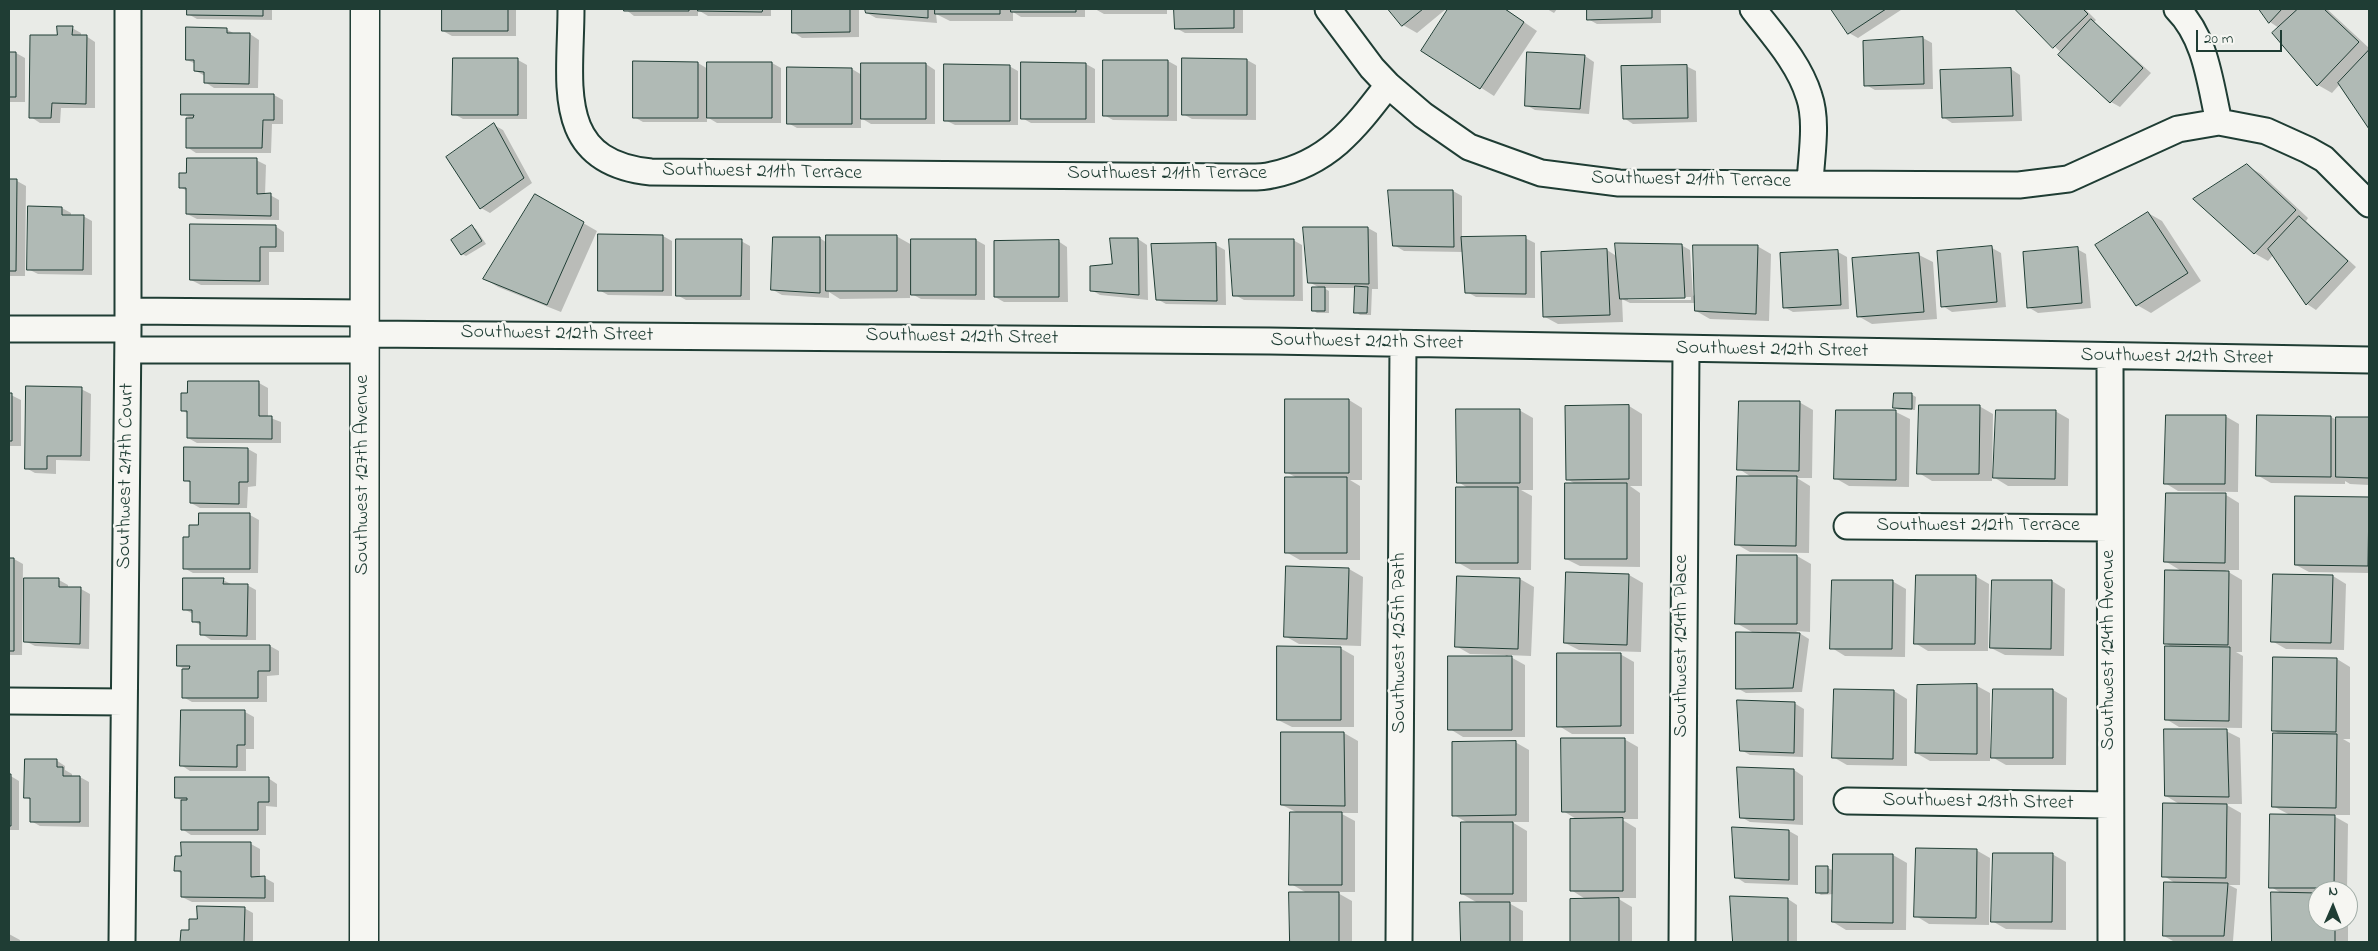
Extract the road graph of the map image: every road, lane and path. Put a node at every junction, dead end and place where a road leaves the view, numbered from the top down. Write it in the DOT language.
graph roads {
  1 [pos="128,9"];
  2 [pos="366,9"];
  3 [pos="571,9"];
  4 [pos="1328,9"];
  5 [pos="1753,9"];
  6 [pos="2177,9"];
  7 [pos="1388,86"];
  8 [pos="2219,122"];
  9 [pos="1810,184"];
  10 [pos="2369,204"];
  11 [pos="9,329"];
  12 [pos="128,330"];
  13 [pos="364,332"];
  14 [pos="1403,344"];
  15 [pos="1686,350"];
  16 [pos="2110,357"];
  17 [pos="2369,360"];
  18 [pos="1847,526"];
  19 [pos="2110,528"];
  20 [pos="9,701"];
  21 [pos="124,702"];
  22 [pos="1847,801"];
  23 [pos="2110,805"];
  24 [pos="122,942"];
  25 [pos="364,942"];
  26 [pos="1399,942"];
  27 [pos="1682,942"];
  28 [pos="2111,942"];
  1 -- 12 [label="street, Southwest 217th Court"];
  2 -- 13 [label="street, Southwest 127th Avenue"];
  3 -- 7 [label="street, Southwest 211th Terrace"];
  4 -- 7 [label="street"];
  5 -- 9 [label="street"];
  6 -- 8 [label="street"];
  7 -- 9 [label="street, Southwest 211th Terrace"];
  8 -- 9 [label="street, Southwest 211th Terrace"];
  8 -- 10 [label="street"];
  11 -- 12 [label="street, Southwest 212th Street"];
  12 -- 13 [label="street, Southwest 212th Street"];
  12 -- 13 [label="street, Southwest 212th Street"];
  12 -- 21 [label="street, Southwest 217th Court"];
  13 -- 14 [label="street, Southwest 212th Street"];
  13 -- 25 [label="street, Southwest 127th Avenue"];
  14 -- 15 [label="street, Southwest 212th Street"];
  14 -- 26 [label="street, Southwest 125th Path"];
  15 -- 16 [label="street, Southwest 212th Street"];
  15 -- 27 [label="street, Southwest 124th Place"];
  16 -- 17 [label="street, Southwest 212th Street"];
  16 -- 19 [label="street, Southwest 124th Avenue"];
  18 -- 19 [label="street, Southwest 212th Terrace"];
  19 -- 23 [label="street, Southwest 124th Avenue"];
  20 -- 21 [label="street"];
  21 -- 24 [label="street, Southwest 217th Court"];
  22 -- 23 [label="street, Southwest 213th Street"];
  23 -- 28 [label="street, Southwest 124th Avenue"];
}
